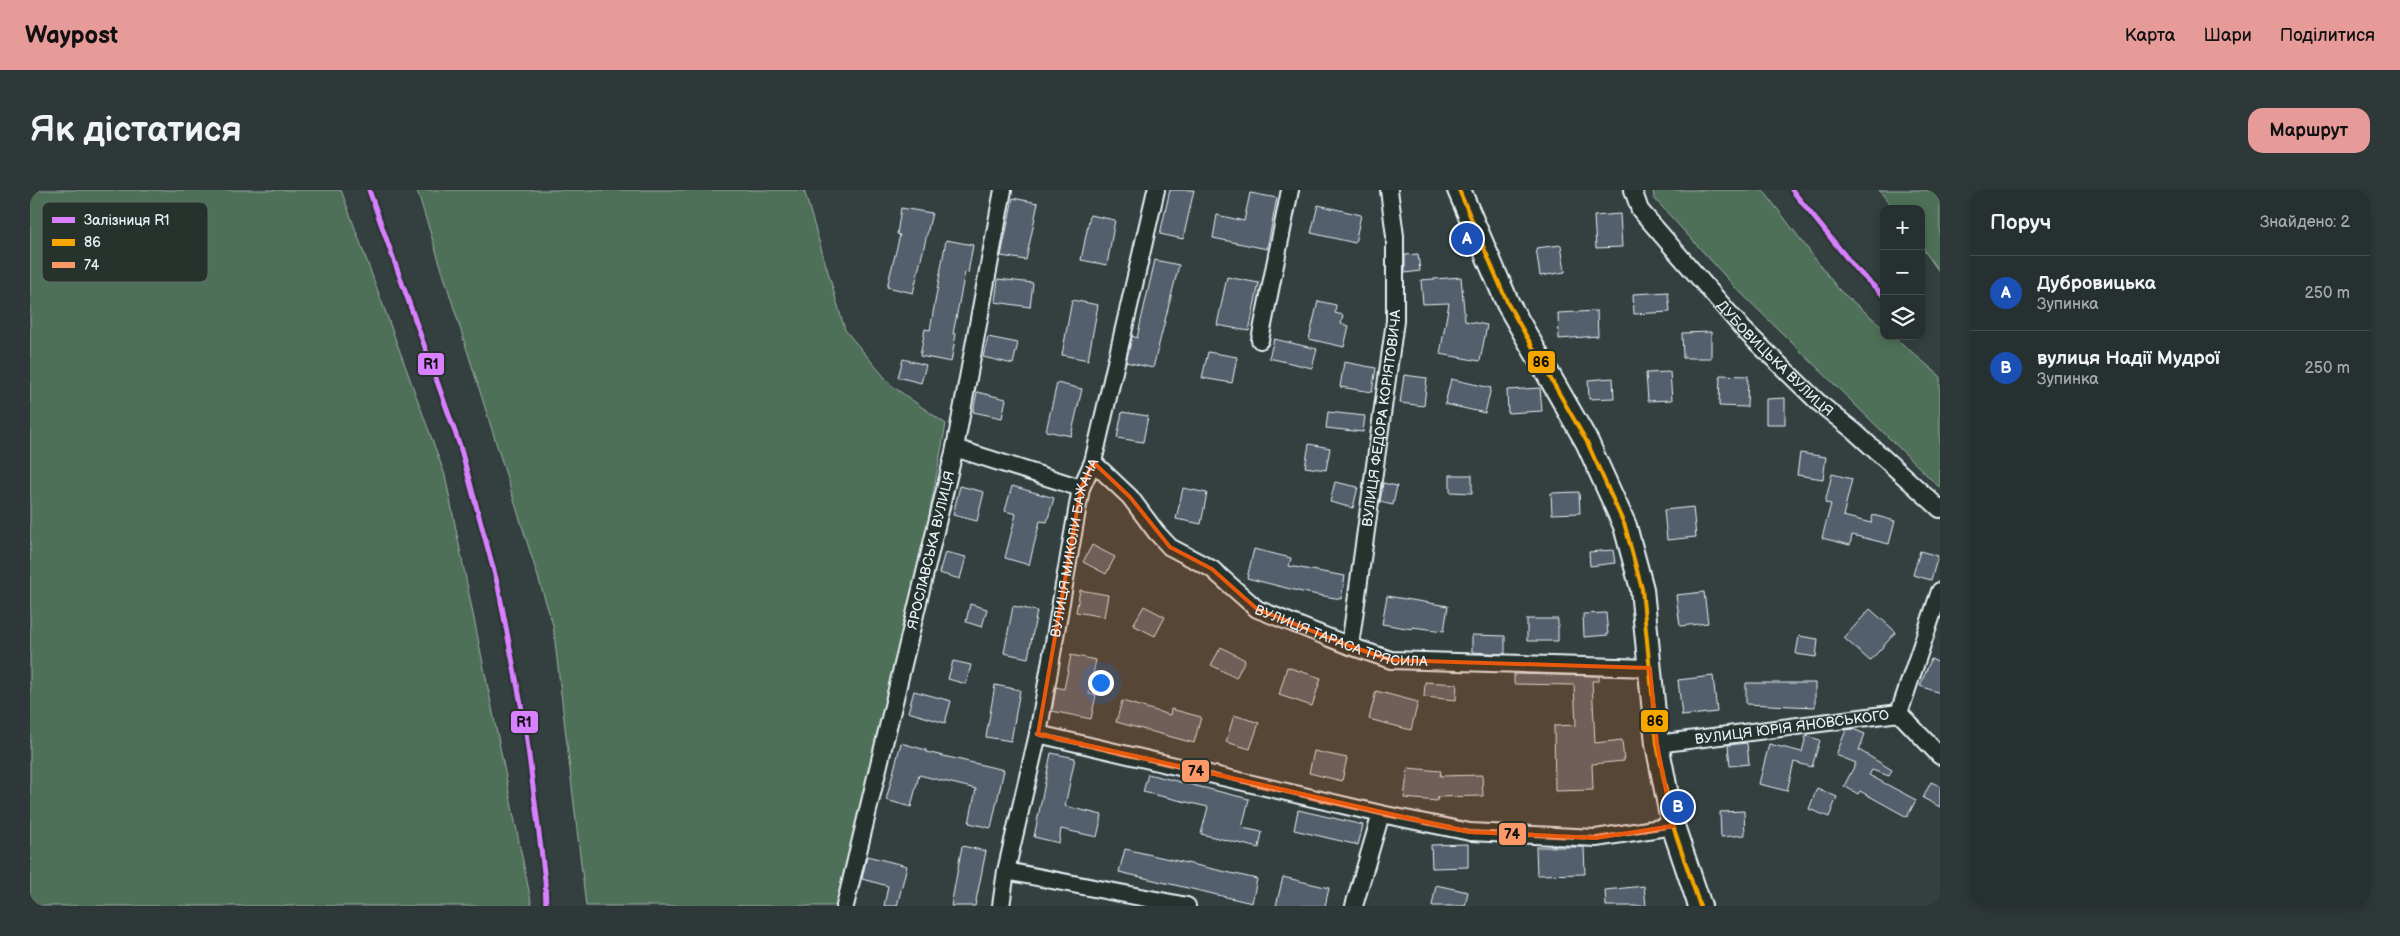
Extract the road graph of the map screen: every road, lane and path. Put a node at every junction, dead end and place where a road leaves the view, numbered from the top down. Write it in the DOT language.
graph roads {
  1 [pos="1003,190"];
  2 [pos="1156,190"];
  3 [pos="1290,190"];
  4 [pos="1389,190"];
  5 [pos="1459,190"];
  6 [pos="1634,190"];
  7 [pos="1260,340"];
  8 [pos="955,448"];
  9 [pos="1093,462"];
  10 [pos="1081,488"];
  11 [pos="1940,509"];
  12 [pos="1940,591"];
  13 [pos="1350,646"];
  14 [pos="1650,668"];
  15 [pos="1899,713"];
  16 [pos="1038,734"];
  17 [pos="1657,744"];
  18 [pos="1940,756"];
  19 [pos="1381,814"];
  20 [pos="1673,826"];
  21 [pos="1006,871"];
  22 [pos="845,906"];
  23 [pos="1001,906"];
  24 [pos="1187,906"];
  25 [pos="1354,906"];
  26 [pos="1700,906"];
  1 -- 8 [label="street, ЯРОСЛАВСЬКА ВУЛИЦЯ"];
  2 -- 9 [label="street, ВУЛИЦЯ МИКОЛИ БАЖАНА"];
  3 -- 7 [label="street"];
  4 -- 13 [label="street, ВУЛИЦЯ ФЕДОРА КОРІЯТОВИЧА"];
  5 -- 14 [label="main road"];
  6 -- 11 [label="street, ДУБОВИЦЬКА ВУЛИЦЯ"];
  8 -- 10 [label="street"];
  8 -- 22 [label="street, ЯРОСЛАВСЬКА ВУЛИЦЯ"];
  9 -- 10 [label="street, ВУЛИЦЯ МИКОЛИ БАЖАНА"];
  9 -- 13 [label="street, ВУЛИЦЯ ТАРАСА ТРЯСИЛА"];
  10 -- 16 [label="street, ВУЛИЦЯ МИКОЛИ БАЖАНА"];
  12 -- 15 [label="street"];
  13 -- 14 [label="street, ВУЛИЦЯ ТАРАСА ТРЯСИЛА"];
  14 -- 17 [label="main road"];
  15 -- 17 [label="street, ВУЛИЦЯ ЮРІЯ ЯНОВСЬКОГО"];
  15 -- 18 [label="street, ВУЛИЦЯ ЮРІЯ ЯНОВСЬКОГО"];
  16 -- 19 [label="street"];
  16 -- 21 [label="street, ВУЛИЦЯ МИКОЛИ БАЖАНА"];
  17 -- 20 [label="main road"];
  19 -- 20 [label="street"];
  19 -- 25 [label="street"];
  20 -- 26 [label="main road"];
  21 -- 23 [label="street, ВУЛИЦЯ МИКОЛИ БАЖАНА"];
  21 -- 24 [label="street"];
}
